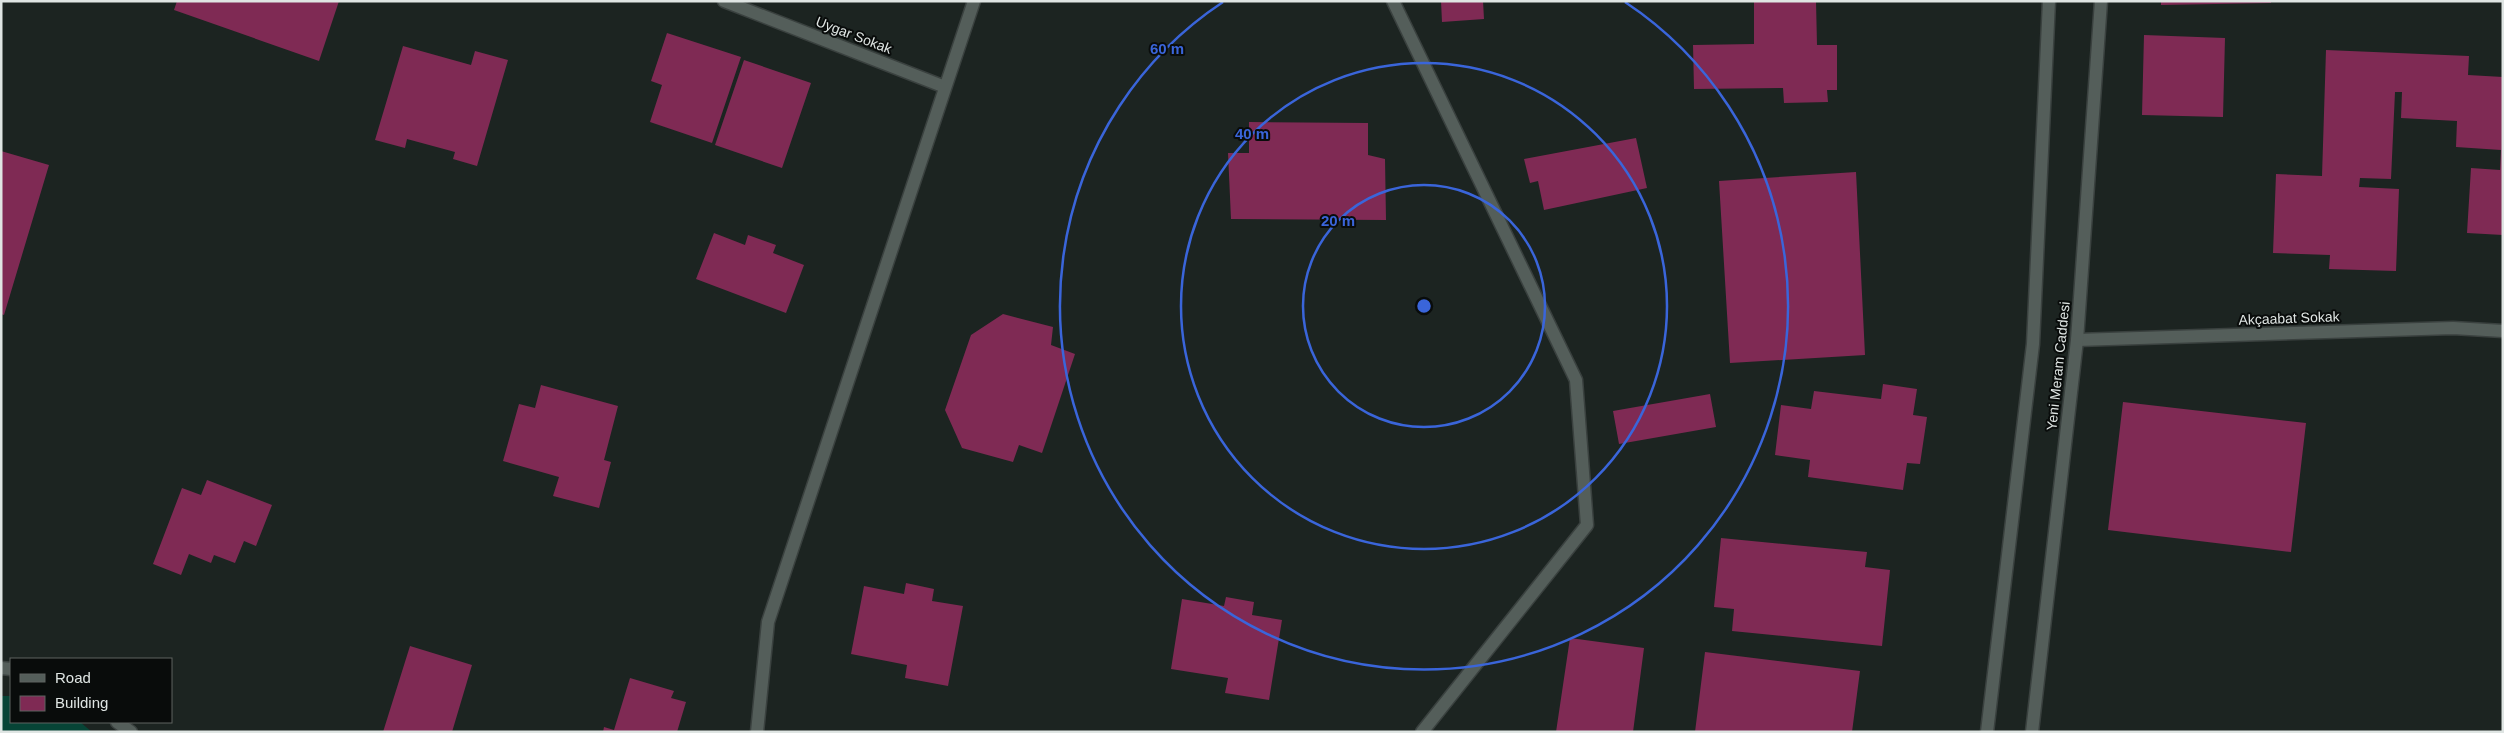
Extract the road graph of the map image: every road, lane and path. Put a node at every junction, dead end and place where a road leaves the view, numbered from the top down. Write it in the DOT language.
graph roads {
  1 [pos="724,1"];
  2 [pos="974,1"];
  3 [pos="1393,1"];
  4 [pos="2049,1"];
  5 [pos="2101,1"];
  6 [pos="945,86"];
  7 [pos="2503,331"];
  8 [pos="2077,340"];
  9 [pos="118,723"];
  10 [pos="131,732"];
  11 [pos="757,732"];
  12 [pos="1422,732"];
  13 [pos="1987,732"];
  14 [pos="2032,732"];
  1 -- 6 [label="street, Uygar Sokak"];
  2 -- 6 [label="street"];
  3 -- 12 [label="street"];
  4 -- 13 [label="street, Yeni Meram Caddesi"];
  5 -- 8 [label="street, Yeni Meram Caddesi"];
  6 -- 11 [label="street"];
  7 -- 8 [label="street, Akçaabat Sokak"];
  8 -- 14 [label="street, Yeni Meram Caddesi"];
  9 -- 10 [label="street"];
}
